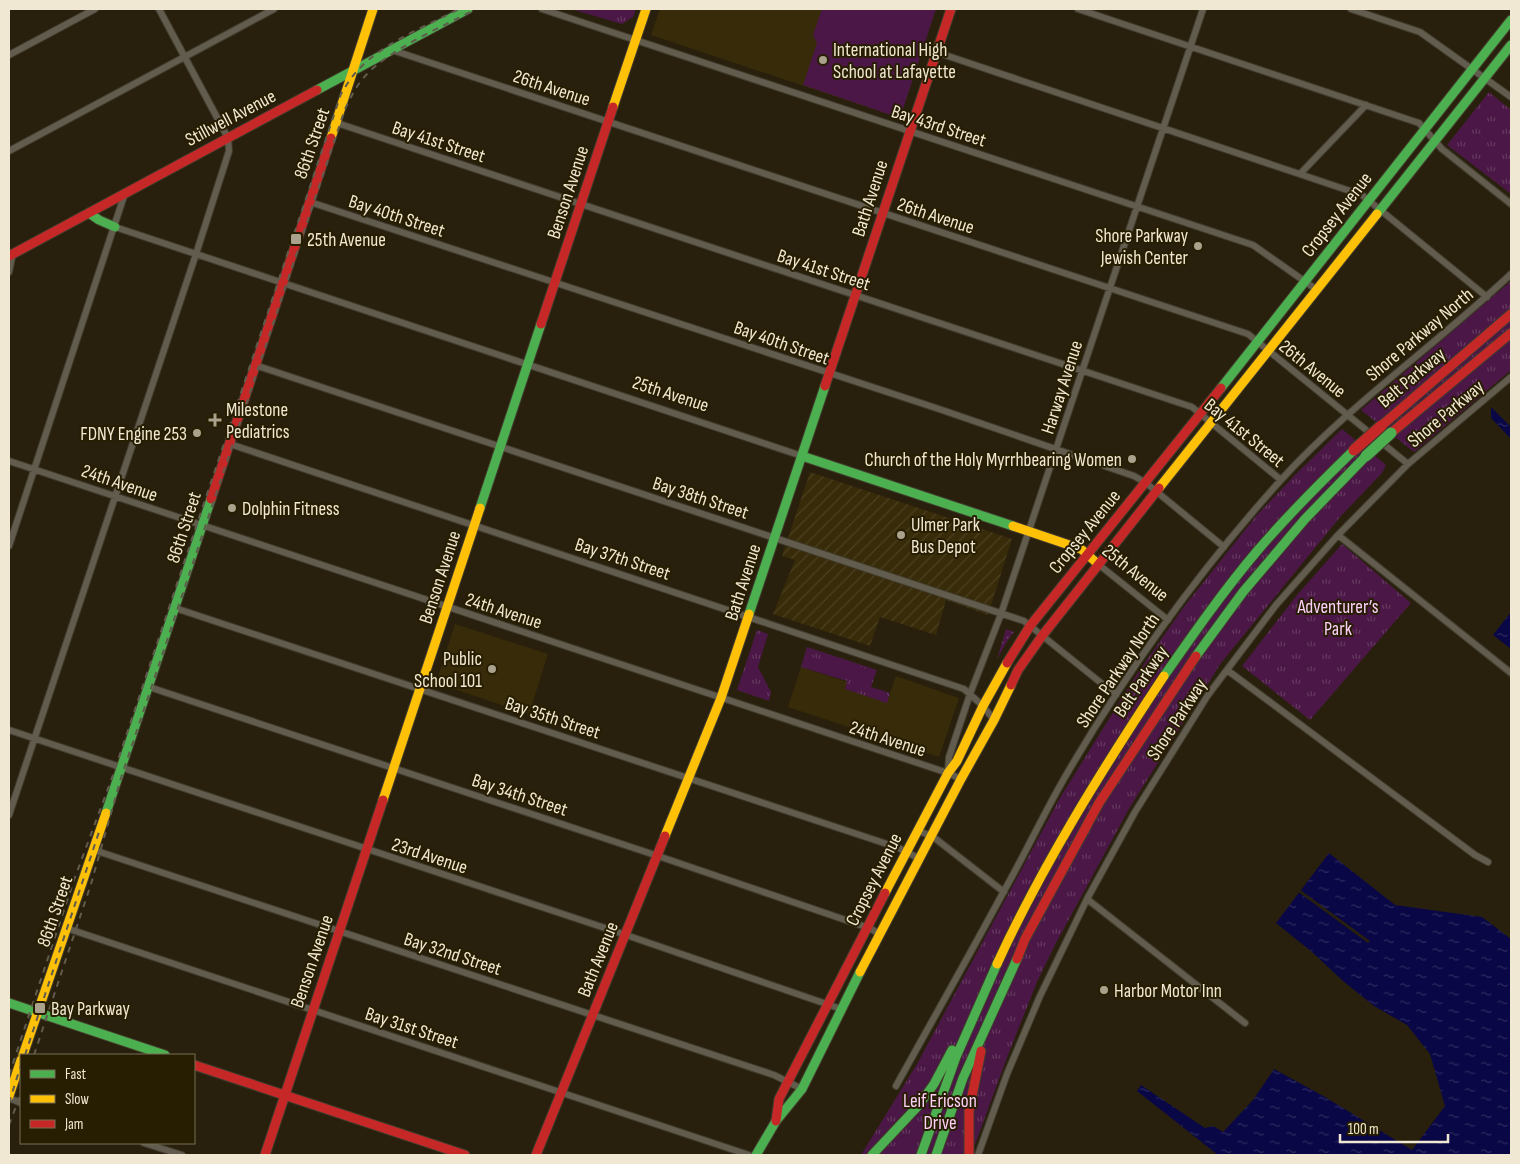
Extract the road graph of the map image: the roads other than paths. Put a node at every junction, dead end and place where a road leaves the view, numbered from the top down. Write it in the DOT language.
graph roads {
  1 [pos="95,9"];
  2 [pos="159,9"];
  3 [pos="274,9"];
  4 [pos="373,9"];
  5 [pos="468,9"];
  6 [pos="542,9"];
  7 [pos="646,9"];
  8 [pos="951,9"];
  9 [pos="1078,9"];
  10 [pos="1202,9"];
  11 [pos="1351,9"];
  12 [pos="1511,20"];
  13 [pos="636,40"];
  14 [pos="1511,45"];
  15 [pos="1190,46"];
  16 [pos="392,50"];
  17 [pos="936,52"];
  18 [pos="9,55"];
  19 [pos="185,57"];
  20 [pos="1473,69"];
  21 [pos="355,70"];
  22 [pos="1486,77"];
  23 [pos="1511,96"];
  24 [pos="1366,105"];
  25 [pos="609,122"];
  26 [pos="337,123"];
  27 [pos="1163,128"];
  28 [pos="1424,129"];
  29 [pos="910,131"];
  30 [pos="228,138"];
  31 [pos="1434,141"];
  32 [pos="9,151"];
  33 [pos="1300,174"];
  34 [pos="125,193"];
  35 [pos="1369,201"];
  36 [pos="310,202"];
  37 [pos="582,204"];
  38 [pos="1511,204"];
  39 [pos="1137,207"];
  40 [pos="1381,211"];
  41 [pos="89,213"];
  42 [pos="882,213"];
  43 [pos="115,227"];
  44 [pos="11,254"];
  45 [pos="196,254"];
  46 [pos="9,272"];
  47 [pos="1511,274"];
  48 [pos="282,282"];
  49 [pos="556,282"];
  50 [pos="1306,282"];
  51 [pos="1110,289"];
  52 [pos="1317,290"];
  53 [pos="855,295"];
  54 [pos="1487,297"];
  55 [pos="1511,314"];
  56 [pos="1511,333"];
  57 [pos="1257,342"];
  58 [pos="1268,351"];
  59 [pos="528,364"];
  60 [pos="256,365"];
  61 [pos="1082,370"];
  62 [pos="829,374"];
  63 [pos="1511,377"];
  64 [pos="1200,414"];
  65 [pos="1347,414"];
  66 [pos="1210,423"];
  67 [pos="230,444"];
  68 [pos="501,446"];
  69 [pos="1056,449"];
  70 [pos="802,456"];
  71 [pos="9,461"];
  72 [pos="1408,464"];
  73 [pos="34,469"];
  74 [pos="1281,480"];
  75 [pos="1146,483"];
  76 [pos="1156,492"];
  77 [pos="115,496"];
  78 [pos="202,525"];
  79 [pos="475,525"];
  80 [pos="1029,531"];
  81 [pos="1338,535"];
  82 [pos="775,538"];
  83 [pos="9,546"];
  84 [pos="1224,547"];
  85 [pos="1088,555"];
  86 [pos="1098,564"];
  87 [pos="448,607"];
  88 [pos="175,608"];
  89 [pos="1001,614"];
  90 [pos="749,616"];
  91 [pos="1168,620"];
  92 [pos="1030,626"];
  93 [pos="1042,636"];
  94 [pos="1227,670"];
  95 [pos="1511,673"];
  96 [pos="149,687"];
  97 [pos="420,689"];
  98 [pos="970,694"];
  99 [pos="1116,695"];
  100 [pos="721,698"];
  101 [pos="983,706"];
  102 [pos="994,720"];
  103 [pos="9,730"];
  104 [pos="34,739"];
  105 [pos="122,768"];
  106 [pos="394,768"];
  107 [pos="948,773"];
  108 [pos="690,778"];
  109 [pos="961,780"];
  110 [pos="9,815"];
  111 [pos="918,830"];
  112 [pos="932,836"];
  113 [pos="94,850"];
  114 [pos="366,850"];
  115 [pos="906,852"];
  116 [pos="658,856"];
  117 [pos="920,859"];
  118 [pos="1488,862"];
  119 [pos="1004,892"];
  120 [pos="1088,899"];
  121 [pos="66,928"];
  122 [pos="869,928"];
  123 [pos="340,931"];
  124 [pos="880,934"];
  125 [pos="626,935"];
  126 [pos="991,976"];
  127 [pos="1004,989"];
  128 [pos="9,1003"];
  129 [pos="828,1004"];
  130 [pos="842,1009"];
  131 [pos="313,1010"];
  132 [pos="38,1013"];
  133 [pos="593,1016"];
  134 [pos="1245,1023"];
  135 [pos="23,1054"];
  136 [pos="162,1054"];
  137 [pos="20,1063"];
  138 [pos="195,1065"];
  139 [pos="787,1082"];
  140 [pos="896,1086"];
  141 [pos="802,1089"];
  142 [pos="562,1093"];
  143 [pos="285,1095"];
  144 [pos="9,1097"];
  145 [pos="776,1121"];
  146 [pos="147,1144"];
  147 [pos="182,1155"];
  148 [pos="265,1155"];
  149 [pos="465,1155"];
  150 [pos="536,1155"];
  151 [pos="749,1155"];
  152 [pos="756,1155"];
  153 [pos="872,1155"];
  154 [pos="920,1155"];
  155 [pos="936,1155"];
  156 [pos="969,1155"];
  157 [pos="978,1155"];
  1 -- 18 [label="street"];
  2 -- 19 [label="street"];
  3 -- 19 [label="street"];
  4 -- 21 [label="main road, 86th Street"];
  5 -- 16 [label="main road, Stillwell Avenue"];
  6 -- 13 [label="street, Bay 43rd Street"];
  7 -- 13 [label="main road, Benson Avenue"];
  8 -- 17 [label="main road, Bath Avenue"];
  9 -- 15 [label="street"];
  10 -- 15 [label="street, Harway Avenue"];
  11 -- 20 [label="street"];
  12 -- 20 [label="main road, Cropsey Avenue"];
  13 -- 25 [label="main road, Benson Avenue"];
  13 -- 29 [label="street, Bay 43rd Street"];
  14 -- 22 [label="main road, Cropsey Avenue"];
  15 -- 24 [label="street"];
  15 -- 27 [label="street, Harway Avenue"];
  16 -- 21 [label="main road, Stillwell Avenue"];
  16 -- 25 [label="street, 26th Avenue"];
  17 -- 27 [label="street"];
  17 -- 29 [label="main road, Bath Avenue"];
  19 -- 30 [label="street"];
  19 -- 32 [label="street"];
  20 -- 22 [label="street"];
  20 -- 28 [label="main road, Cropsey Avenue"];
  21 -- 26 [label="main road, 86th Street"];
  21 -- 30 [label="main road, Stillwell Avenue"];
  22 -- 23 [label="street"];
  22 -- 31 [label="main road, Cropsey Avenue"];
  24 -- 28 [label="street"];
  24 -- 33 [label="street"];
  25 -- 37 [label="main road, Benson Avenue"];
  25 -- 42 [label="street, 26th Avenue"];
  26 -- 36 [label="main road, 86th Street"];
  26 -- 37 [label="street, Bay 41st Street"];
  27 -- 33 [label="street"];
  27 -- 39 [label="street, Harway Avenue"];
  28 -- 31 [label="street"];
  28 -- 35 [label="main road, Cropsey Avenue"];
  29 -- 39 [label="street, Bay 43rd Street"];
  29 -- 42 [label="main road, Bath Avenue"];
  30 -- 34 [label="main road, Stillwell Avenue"];
  30 -- 45 [label="street"];
  31 -- 38 [label="street"];
  31 -- 40 [label="main road, Cropsey Avenue"];
  33 -- 35 [label="street"];
  34 -- 41 [label="main road, Stillwell Avenue"];
  34 -- 43 [label="street"];
  35 -- 40 [label="street"];
  35 -- 50 [label="main road, Cropsey Avenue"];
  36 -- 48 [label="main road, 86th Street"];
  36 -- 49 [label="street, Bay 40th Street"];
  37 -- 49 [label="main road, Benson Avenue"];
  37 -- 53 [label="street, Bay 41st Street"];
  39 -- 50 [label="street, Bay 43rd Street"];
  39 -- 51 [label="street, Harway Avenue"];
  40 -- 52 [label="main road, Cropsey Avenue"];
  40 -- 54 [label="street"];
  41 -- 43 [label="main road, 25th Avenue"];
  41 -- 44 [label="main road, Stillwell Avenue"];
  42 -- 51 [label="street, 26th Avenue"];
  42 -- 53 [label="main road, Bath Avenue"];
  43 -- 45 [label="street, 25th Avenue"];
  43 -- 73 [label="street"];
  44 -- 46 [label="street"];
  45 -- 48 [label="street, 25th Avenue"];
  45 -- 77 [label="street"];
  47 -- 54 [label="street, Shore Parkway North"];
  48 -- 59 [label="street, 25th Avenue"];
  48 -- 60 [label="main road, 86th Street"];
  49 -- 59 [label="main road, Benson Avenue"];
  49 -- 62 [label="street, Bay 40th Street"];
  50 -- 52 [label="street, Bay 43rd Street"];
  50 -- 57 [label="main road, Cropsey Avenue"];
  51 -- 57 [label="street, 26th Avenue"];
  51 -- 61 [label="street, Harway Avenue"];
  52 -- 58 [label="main road, Cropsey Avenue"];
  53 -- 61 [label="street, Bay 41st Street"];
  53 -- 62 [label="main road, Bath Avenue"];
  54 -- 65 [label="street, Shore Parkway North"];
  55 -- 126 [label="main road, Belt Parkway, bridge"];
  56 -- 127 [label="main road, Belt Parkway, bridge"];
  57 -- 58 [label="street, 26th Avenue"];
  57 -- 64 [label="main road, Cropsey Avenue"];
  58 -- 65 [label="street, 26th Avenue"];
  58 -- 66 [label="main road, Cropsey Avenue"];
  59 -- 68 [label="main road, Benson Avenue"];
  59 -- 70 [label="street, 25th Avenue"];
  60 -- 67 [label="main road, 86th Street"];
  60 -- 68 [label="street, Bay 38th Street"];
  61 -- 64 [label="street, Bay 41st Street"];
  61 -- 69 [label="street, Harway Avenue"];
  62 -- 69 [label="street, Bay 40th Street"];
  62 -- 70 [label="main road, Bath Avenue"];
  63 -- 72 [label="street, Shore Parkway"];
  64 -- 66 [label="street, Bay 41st Street"];
  64 -- 75 [label="main road, Cropsey Avenue"];
  65 -- 72 [label="street, 26th Avenue"];
  65 -- 74 [label="street, Shore Parkway North"];
  66 -- 74 [label="street, Bay 41st Street"];
  66 -- 76 [label="main road, Cropsey Avenue"];
  67 -- 78 [label="main road, 86th Street"];
  67 -- 79 [label="street, Bay 37th Street"];
  68 -- 79 [label="main road, Benson Avenue"];
  68 -- 82 [label="street, Bay 38th Street"];
  69 -- 75 [label="street, Bay 40th Street"];
  69 -- 80 [label="street, Harway Avenue"];
  70 -- 80 [label="main road, 25th Avenue"];
  70 -- 82 [label="main road, Bath Avenue"];
  71 -- 73 [label="street, 24th Avenue"];
  72 -- 81 [label="street, Shore Parkway"];
  73 -- 77 [label="street, 24th Avenue"];
  73 -- 83 [label="street"];
  74 -- 84 [label="street, Shore Parkway North"];
  75 -- 76 [label="street, Bay 40th Street"];
  75 -- 85 [label="main road, Cropsey Avenue"];
  76 -- 84 [label="street, Bay 40th Street"];
  76 -- 86 [label="main road, Cropsey Avenue"];
  77 -- 78 [label="street, 24th Avenue"];
  77 -- 104 [label="street"];
  78 -- 87 [label="street, 24th Avenue"];
  78 -- 88 [label="main road, 86th Street"];
  79 -- 87 [label="main road, Benson Avenue"];
  79 -- 90 [label="street, Bay 37th Street"];
  80 -- 85 [label="main road, 25th Avenue"];
  80 -- 89 [label="street, Harway Avenue"];
  81 -- 94 [label="street, Shore Parkway"];
  81 -- 95 [label="street"];
  82 -- 89 [label="street, Bay 38th Street"];
  82 -- 90 [label="main road, Bath Avenue"];
  84 -- 91 [label="street, Shore Parkway North"];
  85 -- 86 [label="main road, 25th Avenue"];
  85 -- 92 [label="main road, Cropsey Avenue"];
  86 -- 91 [label="street, 25th Avenue"];
  86 -- 93 [label="main road, Cropsey Avenue"];
  87 -- 97 [label="main road, Benson Avenue"];
  87 -- 100 [label="street, 24th Avenue"];
  88 -- 96 [label="main road, 86th Street"];
  88 -- 97 [label="street, Bay 35th Street"];
  89 -- 92 [label="street, Bay 38th Street"];
  89 -- 98 [label="street, Harway Avenue"];
  90 -- 98 [label="street, Bay 37th Street"];
  90 -- 100 [label="main road, Bath Avenue"];
  91 -- 99 [label="street, Shore Parkway North"];
  92 -- 93 [label="street, Bay 38th Street"];
  92 -- 101 [label="main road, Cropsey Avenue"];
  93 -- 99 [label="street, Bay 38th Street"];
  93 -- 102 [label="main road, Cropsey Avenue"];
  94 -- 118 [label="street"];
  94 -- 120 [label="street, Shore Parkway"];
  96 -- 105 [label="main road, 86th Street"];
  96 -- 106 [label="street, Bay 34th Street"];
  97 -- 106 [label="main road, Benson Avenue"];
  97 -- 108 [label="street, Bay 35th Street"];
  98 -- 101 [label="street, Bay 37th Street"];
  98 -- 107 [label="street, Harway Avenue"];
  99 -- 119 [label="street, Shore Parkway North"];
  100 -- 107 [label="street, 24th Avenue"];
  100 -- 108 [label="main road, Bath Avenue"];
  101 -- 102 [label="street, Bay 37th Street"];
  101 -- 107 [label="main road, Cropsey Avenue"];
  102 -- 109 [label="main road, Cropsey Avenue"];
  103 -- 104 [label="street, 23rd Avenue"];
  104 -- 105 [label="street, 23rd Avenue"];
  104 -- 110 [label="street"];
  105 -- 113 [label="main road, 86th Street"];
  105 -- 114 [label="street, 23rd Avenue"];
  106 -- 114 [label="main road, Benson Avenue"];
  106 -- 116 [label="street, Bay 34th Street"];
  107 -- 109 [label="street, 24th Avenue"];
  107 -- 111 [label="main road, Cropsey Avenue"];
  108 -- 115 [label="street, Bay 35th Street"];
  108 -- 116 [label="main road, Bath Avenue"];
  109 -- 112 [label="main road, Cropsey Avenue"];
  111 -- 112 [label="street"];
  111 -- 115 [label="main road, Cropsey Avenue"];
  112 -- 117 [label="main road, Cropsey Avenue"];
  112 -- 119 [label="street"];
  113 -- 121 [label="main road, 86th Street"];
  113 -- 123 [label="street, Bay 32nd Street"];
  114 -- 123 [label="main road, Benson Avenue"];
  114 -- 125 [label="street, 23rd Avenue"];
  115 -- 117 [label="street, Bay 35th Street"];
  115 -- 122 [label="main road, Cropsey Avenue"];
  116 -- 122 [label="street, Bay 34th Street"];
  116 -- 125 [label="main road, Bath Avenue"];
  117 -- 124 [label="main road, Cropsey Avenue"];
  119 -- 140 [label="street, Shore Parkway North"];
  120 -- 134 [label="street"];
  120 -- 157 [label="street, Shore Parkway"];
  121 -- 131 [label="street, Bay 31st Street"];
  121 -- 132 [label="main road, 86th Street"];
  122 -- 124 [label="street, Bay 34th Street"];
  122 -- 129 [label="main road, Cropsey Avenue"];
  123 -- 131 [label="main road, Benson Avenue"];
  123 -- 133 [label="street, Bay 32nd Street"];
  124 -- 130 [label="main road, Cropsey Avenue"];
  125 -- 129 [label="street, 23rd Avenue"];
  125 -- 133 [label="main road, Bath Avenue"];
  126 -- 153 [label="main road"];
  126 -- 154 [label="main road, Belt Parkway"];
  127 -- 155 [label="main road, Belt Parkway"];
  127 -- 156 [label="main road"];
  128 -- 132 [label="main road"];
  129 -- 130 [label="street, 23rd Avenue"];
  129 -- 139 [label="main road, Cropsey Avenue"];
  130 -- 141 [label="main road, Cropsey Avenue"];
  131 -- 142 [label="street, Bay 31st Street"];
  131 -- 143 [label="main road, Benson Avenue"];
  132 -- 135 [label="main road, 86th Street"];
  132 -- 136 [label="main road"];
  133 -- 139 [label="street, Bay 32nd Street"];
  133 -- 142 [label="main road, Bath Avenue"];
  137 -- 144 [label="main road"];
  138 -- 143 [label="main road"];
  139 -- 141 [label="street, Bay 32nd Street"];
  139 -- 145 [label="main road, Cropsey Avenue"];
  141 -- 145 [label="main road, Cropsey Avenue"];
  142 -- 150 [label="main road, Bath Avenue"];
  142 -- 151 [label="street, Bay 31st Street"];
  143 -- 148 [label="main road, Benson Avenue"];
  143 -- 149 [label="main road"];
  145 -- 152 [label="main road, Cropsey Avenue"];
  146 -- 147 [label="street"];
}
